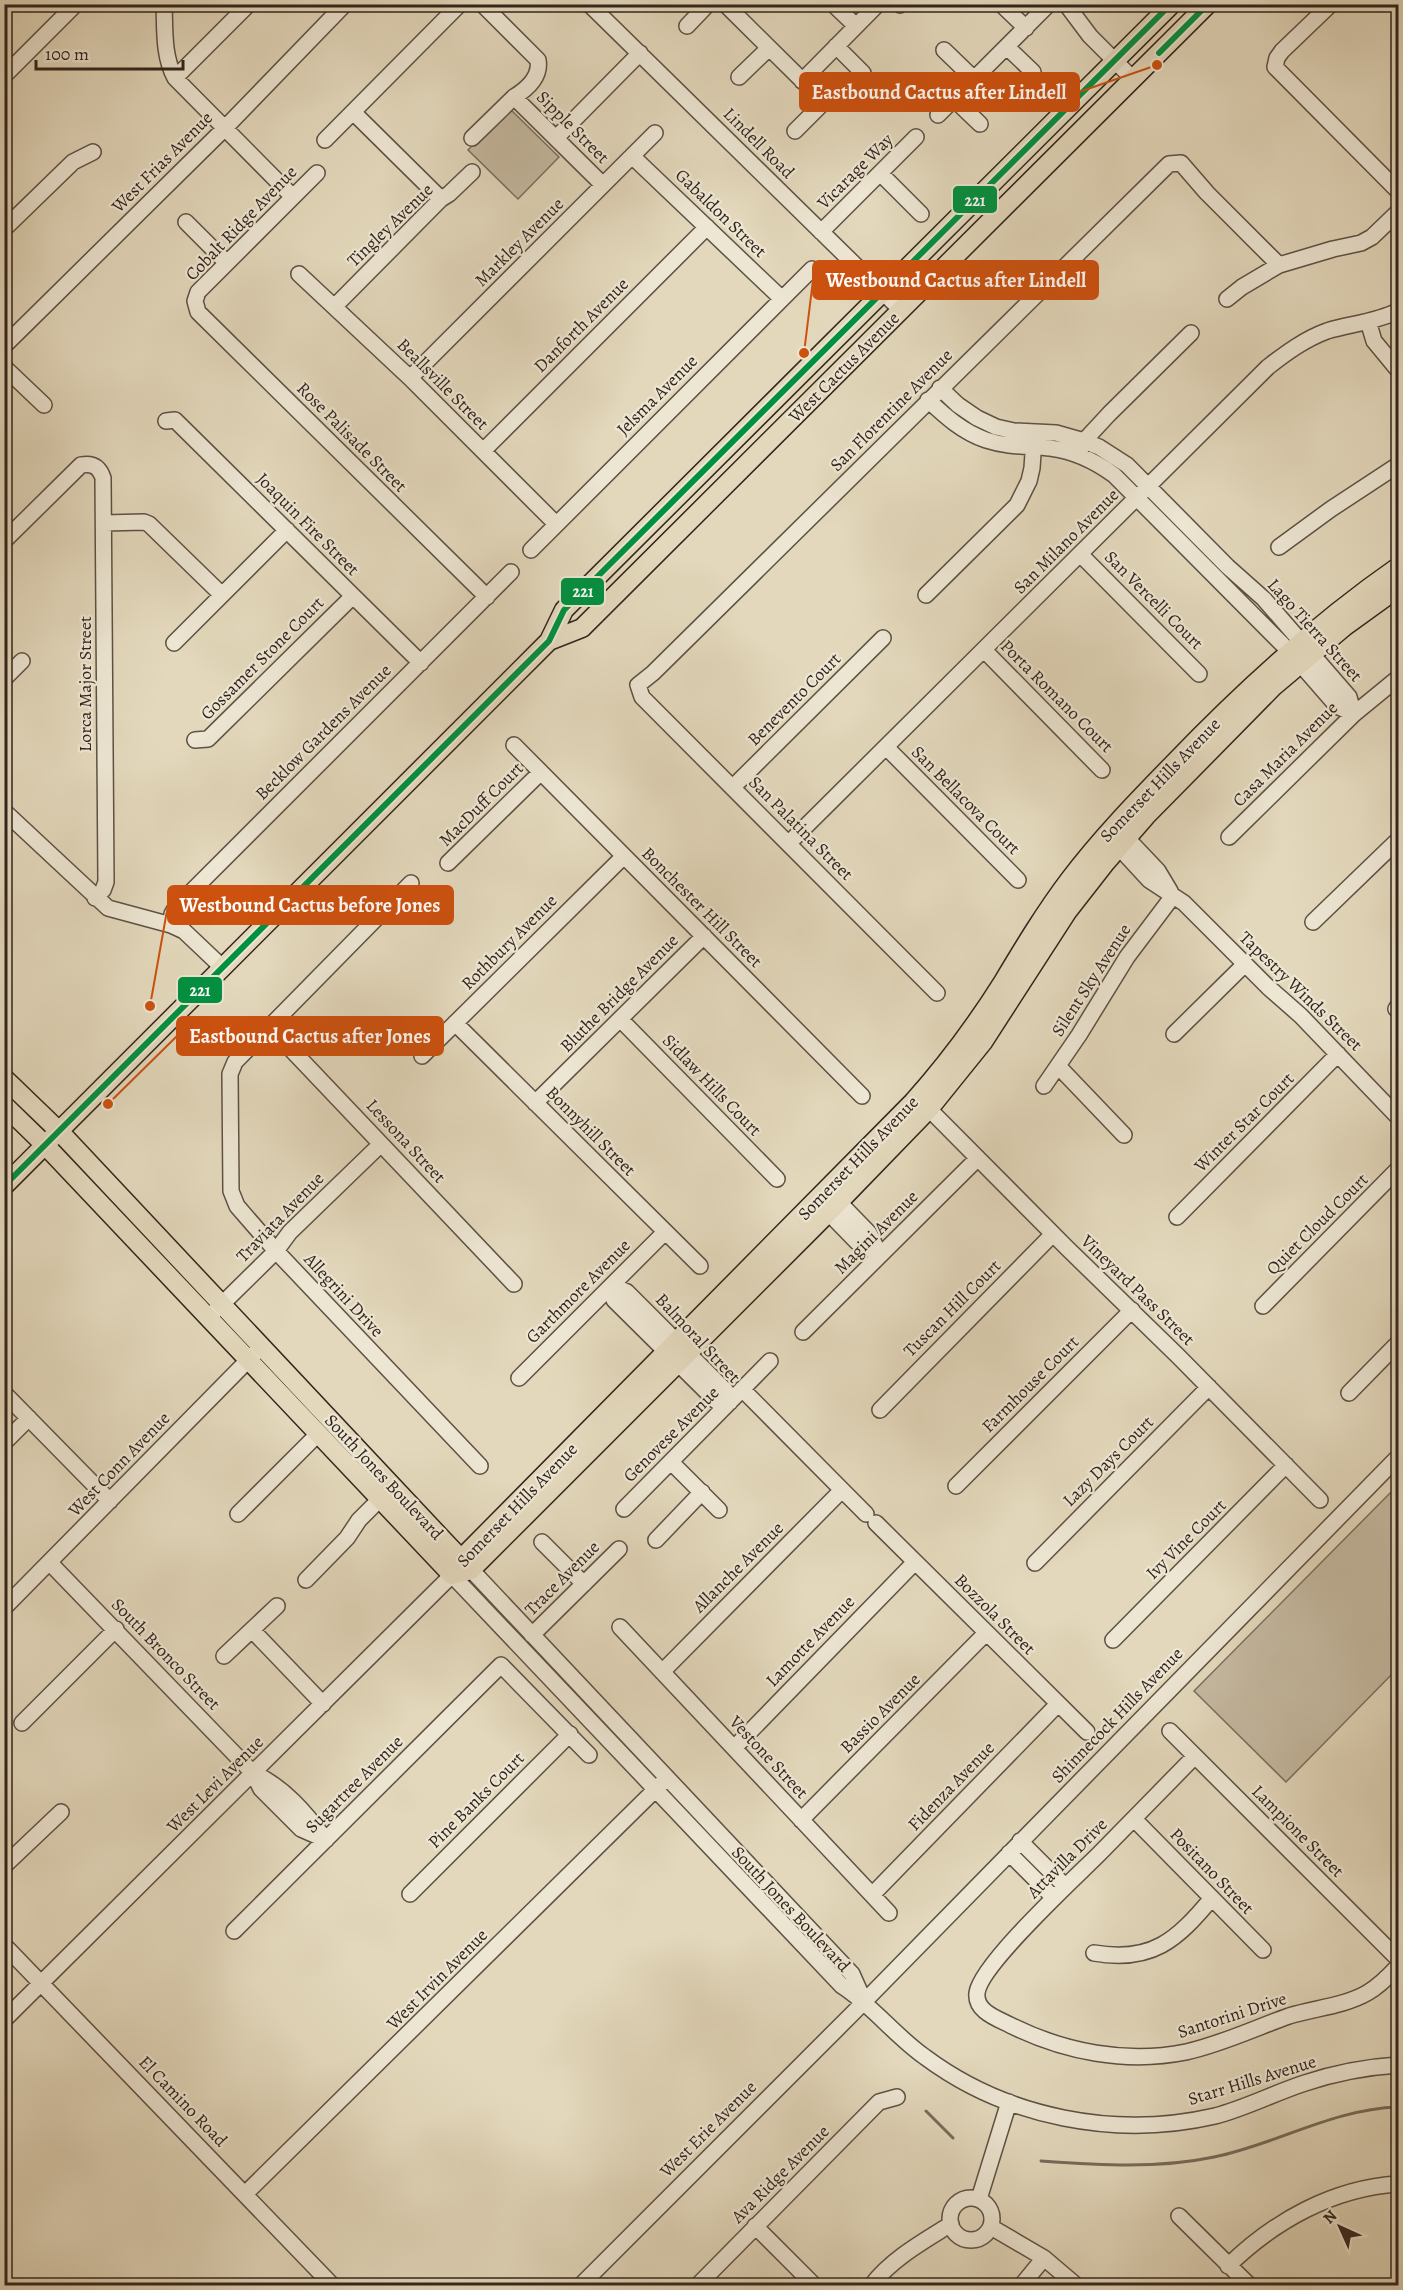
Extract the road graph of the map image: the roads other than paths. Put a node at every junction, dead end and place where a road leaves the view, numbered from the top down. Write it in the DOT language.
graph roads {
  1 [pos="76,4"];
  2 [pos="164,4"];
  3 [pos="249,4"];
  4 [pos="345,4"];
  5 [pos="460,4"];
  6 [pos="482,4"];
  7 [pos="589,4"];
  8 [pos="708,4"];
  9 [pos="725,4"];
  10 [pos="832,4"];
  11 [pos="878,4"];
  12 [pos="1001,4"];
  13 [pos="1049,4"];
  14 [pos="1066,4"];
  15 [pos="1172,4"];
  16 [pos="1208,4"];
  17 [pos="1331,4"];
  18 [pos="687,26"];
  19 [pos="856,26"];
  20 [pos="1026,28"];
  21 [pos="836,46"];
  22 [pos="1007,47"];
  23 [pos="769,48"];
  24 [pos="944,50"];
  25 [pos="640,53"];
  26 [pos="1115,61"];
  27 [pos="1033,72"];
  28 [pos="862,73"];
  29 [pos="4,76"];
  30 [pos="739,77"];
  31 [pos="175,78"];
  32 [pos="974,79"];
  33 [pos="1133,79"];
  34 [pos="802,81"];
  35 [pos="514,97"];
  36 [pos="954,99"];
  37 [pos="353,112"];
  38 [pos="938,115"];
  39 [pos="980,124"];
  40 [pos="224,129"];
  41 [pos="795,131"];
  42 [pos="655,133"];
  43 [pos="916,137"];
  44 [pos="472,138"];
  45 [pos="556,138"];
  46 [pos="325,140"];
  47 [pos="93,152"];
  48 [pos="632,156"];
  49 [pos="472,172"];
  50 [pos="317,173"];
  51 [pos="880,173"];
  52 [pos="603,186"];
  53 [pos="1398,191"];
  54 [pos="293,197"];
  55 [pos="441,199"];
  56 [pos="1398,212"];
  57 [pos="921,214"];
  58 [pos="186,222"];
  59 [pos="707,227"];
  60 [pos="4,230"];
  61 [pos="821,232"];
  62 [pos="227,263"];
  63 [pos="1279,265"];
  64 [pos="812,269"];
  65 [pos="299,274"];
  66 [pos="883,293"];
  67 [pos="782,299"];
  68 [pos="1227,299"];
  69 [pos="195,301"];
  70 [pos="335,306"];
  71 [pos="901,310"];
  72 [pos="1398,311"];
  73 [pos="1368,321"];
  74 [pos="1191,333"];
  75 [pos="4,346"];
  76 [pos="4,367"];
  77 [pos="1398,370"];
  78 [pos="410,378"];
  79 [pos="940,388"];
  80 [pos="928,400"];
  81 [pos="44,405"];
  82 [pos="166,421"];
  83 [pos="1034,439"];
  84 [pos="1084,441"];
  85 [pos="483,451"];
  86 [pos="1079,456"];
  87 [pos="1398,465"];
  88 [pos="1143,491"];
  89 [pos="104,523"];
  90 [pos="556,524"];
  91 [pos="287,530"];
  92 [pos="4,541"];
  93 [pos="1279,548"];
  94 [pos="531,550"];
  95 [pos="1080,554"];
  96 [pos="1398,567"];
  97 [pos="512,572"];
  98 [pos="1398,588"];
  99 [pos="222,595"];
  100 [pos="926,595"];
  101 [pos="353,596"];
  102 [pos="487,597"];
  103 [pos="883,638"];
  104 [pos="549,641"];
  105 [pos="174,643"];
  106 [pos="984,650"];
  107 [pos="1301,653"];
  108 [pos="22,661"];
  109 [pos="421,663"];
  110 [pos="1199,674"];
  111 [pos="5,676"];
  112 [pos="1394,682"];
  113 [pos="639,689"];
  114 [pos="1398,699"];
  115 [pos="1354,714"];
  116 [pos="195,740"];
  117 [pos="514,745"];
  118 [pos="886,747"];
  119 [pos="1102,770"];
  120 [pos="541,772"];
  121 [pos="733,787"];
  122 [pos="4,811"];
  123 [pos="1116,836"];
  124 [pos="1229,837"];
  125 [pos="1398,840"];
  126 [pos="789,843"];
  127 [pos="624,856"];
  128 [pos="448,863"];
  129 [pos="1018,880"];
  130 [pos="411,883"];
  131 [pos="1173,896"];
  132 [pos="95,898"];
  133 [pos="1313,922"];
  134 [pos="171,925"];
  135 [pos="704,936"];
  136 [pos="1245,964"];
  137 [pos="223,969"];
  138 [pos="937,993"];
  139 [pos="620,1019"];
  140 [pos="455,1023"];
  141 [pos="269,1026"];
  142 [pos="1174,1034"];
  143 [pos="1338,1054"];
  144 [pos="422,1056"];
  145 [pos="1058,1066"];
  146 [pos="4,1078"];
  147 [pos="1044,1086"];
  148 [pos="862,1096"];
  149 [pos="536,1103"];
  150 [pos="4,1105"];
  151 [pos="929,1108"];
  152 [pos="1398,1117"];
  153 [pos="59,1131"];
  154 [pos="1124,1135"];
  155 [pos="381,1144"];
  156 [pos="45,1145"];
  157 [pos="977,1159"];
  158 [pos="1398,1169"];
  159 [pos="777,1179"];
  160 [pos="4,1186"];
  161 [pos="828,1202"];
  162 [pos="1177,1217"];
  163 [pos="665,1232"];
  164 [pos="1053,1234"];
  165 [pos="276,1251"];
  166 [pos="880,1255"];
  167 [pos="700,1266"];
  168 [pos="514,1284"];
  169 [pos="612,1285"];
  170 [pos="221,1304"];
  171 [pos="1263,1306"];
  172 [pos="1132,1310"];
  173 [pos="208,1318"];
  174 [pos="803,1332"];
  175 [pos="1398,1343"];
  176 [pos="261,1347"];
  177 [pos="677,1353"];
  178 [pos="248,1360"];
  179 [pos="770,1361"];
  180 [pos="519,1378"];
  181 [pos="1209,1387"];
  182 [pos="742,1389"];
  183 [pos="4,1393"];
  184 [pos="1349,1393"];
  185 [pos="730,1402"];
  186 [pos="880,1410"];
  187 [pos="29,1418"];
  188 [pos="318,1434"];
  189 [pos="4,1443"];
  190 [pos="671,1462"];
  191 [pos="1397,1463"];
  192 [pos="1286,1465"];
  193 [pos="480,1466"];
  194 [pos="956,1486"];
  195 [pos="842,1490"];
  196 [pos="702,1492"];
  197 [pos="380,1499"];
  198 [pos="1320,1500"];
  199 [pos="110,1501"];
  200 [pos="624,1509"];
  201 [pos="719,1510"];
  202 [pos="238,1514"];
  203 [pos="871,1519"];
  204 [pos="656,1540"];
  205 [pos="542,1542"];
  206 [pos="619,1549"];
  207 [pos="915,1562"];
  208 [pos="50,1563"];
  209 [pos="1035,1563"];
  210 [pos="461,1568"];
  211 [pos="306,1580"];
  212 [pos="584,1584"];
  213 [pos="276,1605"];
  214 [pos="4,1608"];
  215 [pos="620,1627"];
  216 [pos="116,1629"];
  217 [pos="252,1630"];
  218 [pos="986,1633"];
  219 [pos="532,1635"];
  220 [pos="1113,1640"];
  221 [pos="224,1656"];
  222 [pos="662,1672"];
  223 [pos="323,1704"];
  224 [pos="1058,1704"];
  225 [pos="22,1723"];
  226 [pos="1170,1731"];
  227 [pos="1087,1732"];
  228 [pos="570,1734"];
  229 [pos="734,1748"];
  230 [pos="589,1755"];
  231 [pos="1195,1756"];
  232 [pos="253,1773"];
  233 [pos="668,1778"];
  234 [pos="656,1790"];
  235 [pos="61,1812"];
  236 [pos="1134,1819"];
  237 [pos="801,1820"];
  238 [pos="326,1840"];
  239 [pos="1020,1841"];
  240 [pos="1009,1853"];
  241 [pos="4,1866"];
  242 [pos="1065,1886"];
  243 [pos="410,1894"];
  244 [pos="872,1895"];
  245 [pos="1054,1898"];
  246 [pos="1212,1898"];
  247 [pos="889,1913"];
  248 [pos="234,1931"];
  249 [pos="4,1945"];
  250 [pos="1263,1950"];
  251 [pos="1094,1953"];
  252 [pos="1398,1959"];
  253 [pos="1398,1966"];
  254 [pos="42,1982"];
  255 [pos="977,1994"];
  256 [pos="864,2001"];
  257 [pos="4,2020"];
  258 [pos="1398,2065"];
  259 [pos="897,2097"];
  260 [pos="1009,2102"];
  261 [pos="1398,2184"];
  262 [pos="245,2194"];
  263 [pos="980,2199"];
  264 [pos="1179,2216"];
  265 [pos="951,2224"];
  266 [pos="756,2226"];
  267 [pos="991,2227"];
  268 [pos="1044,2258"];
  269 [pos="1228,2266"];
  270 [pos="333,2286"];
  271 [pos="580,2286"];
  272 [pos="697,2286"];
  273 [pos="815,2286"];
  274 [pos="871,2286"];
  275 [pos="1021,2286"];
  276 [pos="1077,2286"];
  277 [pos="1250,2286"];
  1 -- 29 [label="street"];
  2 -- 31 [label="street"];
  3 -- 31 [label="street"];
  4 -- 40 [label="street, West Frias Avenue"];
  5 -- 37 [label="street"];
  6 -- 35 [label="street, Sipple Street"];
  7 -- 25 [label="street, Lindell Road"];
  8 -- 18 [label="street"];
  9 -- 23 [label="street"];
  10 -- 19 [label="street"];
  11 -- 19 [label="street"];
  12 -- 20 [label="street"];
  13 -- 20 [label="street"];
  14 -- 26 [label="street"];
  15 -- 26 [label="main road, West Cactus Avenue"];
  16 -- 33 [label="main road, West Cactus Avenue"];
  17 -- 53 [label="street"];
  19 -- 21 [label="street"];
  20 -- 22 [label="street"];
  21 -- 28 [label="street"];
  21 -- 34 [label="street"];
  22 -- 27 [label="street"];
  22 -- 32 [label="street"];
  23 -- 30 [label="street"];
  23 -- 34 [label="street"];
  24 -- 32 [label="street"];
  25 -- 45 [label="street"];
  25 -- 61 [label="street, Lindell Road"];
  26 -- 33 [label="street"];
  26 -- 66 [label="main road, West Cactus Avenue"];
  31 -- 40 [label="street"];
  32 -- 36 [label="street"];
  33 -- 71 [label="main road, West Cactus Avenue"];
  34 -- 41 [label="street"];
  35 -- 44 [label="street, Sipple Street"];
  35 -- 45 [label="street, Sipple Street"];
  36 -- 38 [label="street"];
  36 -- 39 [label="street"];
  37 -- 46 [label="street"];
  37 -- 55 [label="street"];
  40 -- 54 [label="street"];
  40 -- 75 [label="street, West Frias Avenue"];
  42 -- 48 [label="street, Markley Avenue"];
  43 -- 51 [label="street, Vicarage Way"];
  45 -- 52 [label="street, Sipple Street"];
  47 -- 60 [label="street"];
  48 -- 52 [label="street, Markley Avenue"];
  48 -- 59 [label="street, Gabaldon Street"];
  49 -- 55 [label="street, Tingley Avenue"];
  50 -- 54 [label="street, Cobalt Ridge Avenue"];
  51 -- 57 [label="street"];
  51 -- 61 [label="street, Vicarage Way"];
  52 -- 78 [label="street, Markley Avenue"];
  54 -- 62 [label="street, Cobalt Ridge Avenue"];
  55 -- 70 [label="street, Tingley Avenue"];
  56 -- 63 [label="street"];
  58 -- 62 [label="street"];
  59 -- 67 [label="street, Gabaldon Street"];
  59 -- 85 [label="street, Danforth Avenue"];
  61 -- 66 [label="street, Lindell Road"];
  62 -- 69 [label="street, Cobalt Ridge Avenue"];
  63 -- 68 [label="street"];
  63 -- 79 [label="street, San Florentine Avenue"];
  64 -- 67 [label="street, Jelsma Avenue"];
  65 -- 70 [label="street, Beallsville Street"];
  66 -- 71 [label="street, Lindell Road"];
  66 -- 104 [label="main road, West Cactus Avenue"];
  67 -- 90 [label="street, Jelsma Avenue"];
  69 -- 102 [label="street, Rose Palisade Street"];
  70 -- 78 [label="street, Beallsville Street"];
  71 -- 104 [label="main road, West Cactus Avenue"];
  72 -- 73 [label="street, San Milano Avenue"];
  73 -- 77 [label="street"];
  73 -- 88 [label="street, San Milano Avenue"];
  74 -- 84 [label="street"];
  76 -- 81 [label="street"];
  78 -- 85 [label="street, Beallsville Street"];
  79 -- 80 [label="street, San Florentine Avenue"];
  79 -- 83 [label="street, Lago Tierra Street"];
  80 -- 83 [label="street, Lago Tierra Street"];
  80 -- 113 [label="street, San Florentine Avenue"];
  82 -- 91 [label="street, Joaquin Fire Street"];
  83 -- 84 [label="street, Lago Tierra Street"];
  83 -- 86 [label="street, Lago Tierra Street"];
  83 -- 100 [label="street"];
  84 -- 86 [label="street"];
  84 -- 88 [label="street, Lago Tierra Street"];
  85 -- 90 [label="street, Beallsville Street"];
  86 -- 88 [label="street, Lago Tierra Street"];
  87 -- 93 [label="street"];
  88 -- 95 [label="street, San Milano Avenue"];
  88 -- 107 [label="street, Lago Tierra Street"];
  89 -- 92 [label="street, Lorca Major Street"];
  89 -- 99 [label="street"];
  89 -- 132 [label="street, Lorca Major Street"];
  90 -- 94 [label="street, Jelsma Avenue"];
  91 -- 99 [label="street"];
  91 -- 101 [label="street, Joaquin Fire Street"];
  95 -- 106 [label="street, San Milano Avenue"];
  95 -- 110 [label="street, San Vercelli Court"];
  96 -- 107 [label="main road, Somerset Hills Avenue"];
  97 -- 102 [label="street, Becklow Gardens Avenue"];
  98 -- 107 [label="main road, Somerset Hills Avenue"];
  99 -- 105 [label="street"];
  101 -- 109 [label="street, Joaquin Fire Street"];
  101 -- 116 [label="street, Gossamer Stone Court"];
  102 -- 109 [label="street, Becklow Gardens Avenue"];
  103 -- 121 [label="street, Benevento Court"];
  104 -- 137 [label="main road, West Cactus Avenue"];
  106 -- 118 [label="street, San Milano Avenue"];
  106 -- 119 [label="street, Porta Romano Court"];
  107 -- 115 [label="street, Lago Tierra Street"];
  107 -- 123 [label="main road, Somerset Hills Avenue"];
  108 -- 111 [label="street"];
  109 -- 134 [label="street, Becklow Gardens Avenue"];
  112 -- 114 [label="street"];
  112 -- 115 [label="street, Casa Maria Avenue"];
  113 -- 121 [label="street, San Palatina Street"];
  115 -- 124 [label="street, Casa Maria Avenue"];
  117 -- 120 [label="street, Bonchester Hill Street"];
  118 -- 126 [label="street, San Milano Avenue"];
  118 -- 129 [label="street, San Bellacova Court"];
  120 -- 127 [label="street, Bonchester Hill Street"];
  120 -- 128 [label="street, MacDuff Court"];
  121 -- 126 [label="street, San Palatina Street"];
  122 -- 132 [label="street"];
  123 -- 131 [label="street, Tapestry Winds Street"];
  123 -- 151 [label="main road, Somerset Hills Avenue"];
  123 -- 161 [label="main road, Somerset Hills Avenue"];
  125 -- 133 [label="street"];
  126 -- 138 [label="street, San Palatina Street"];
  127 -- 135 [label="street, Bonchester Hill Street"];
  127 -- 140 [label="street, Rothbury Avenue"];
  130 -- 141 [label="street, Allegrini Drive"];
  131 -- 136 [label="street, Tapestry Winds Street"];
  131 -- 145 [label="street, Silent Sky Avenue"];
  132 -- 134 [label="street"];
  134 -- 137 [label="street"];
  135 -- 139 [label="street, Bluthe Bridge Avenue"];
  135 -- 148 [label="street, Bonchester Hill Street"];
  136 -- 142 [label="street"];
  136 -- 143 [label="street, Tapestry Winds Street"];
  137 -- 153 [label="main road, West Cactus Avenue"];
  139 -- 149 [label="street, Bluthe Bridge Avenue"];
  139 -- 159 [label="street, Sidlaw Hills Court"];
  140 -- 144 [label="street, Rothbury Avenue"];
  140 -- 149 [label="street, Bonnyhill Street"];
  141 -- 155 [label="street, Lessona Street"];
  141 -- 165 [label="street, Allegrini Drive"];
  143 -- 152 [label="street, Tapestry Winds Street"];
  143 -- 162 [label="street, Winter Star Court"];
  145 -- 147 [label="street, Silent Sky Avenue"];
  145 -- 154 [label="street"];
  146 -- 153 [label="main road, South Jones Boulevard"];
  149 -- 163 [label="street, Bonnyhill Street"];
  150 -- 156 [label="main road, South Jones Boulevard"];
  151 -- 157 [label="street, Vineyard Pass Street"];
  151 -- 161 [label="main road, Somerset Hills Avenue"];
  153 -- 156 [label="main road, West Cactus Avenue"];
  153 -- 170 [label="main road, South Jones Boulevard"];
  155 -- 165 [label="street, Traviata Avenue"];
  155 -- 168 [label="street, Lessona Street"];
  156 -- 160 [label="main road, West Cactus Avenue"];
  156 -- 173 [label="main road, South Jones Boulevard"];
  157 -- 164 [label="street, Vineyard Pass Street"];
  157 -- 166 [label="street, Magini Avenue"];
  158 -- 171 [label="street, Quiet Cloud Court"];
  161 -- 166 [label="street"];
  161 -- 177 [label="main road, Somerset Hills Avenue"];
  163 -- 167 [label="street, Bonnyhill Street"];
  163 -- 169 [label="street, Garthmore Avenue"];
  164 -- 172 [label="street, Vineyard Pass Street"];
  164 -- 186 [label="street, Tuscan Hill Court"];
  165 -- 170 [label="street, Traviata Avenue"];
  165 -- 193 [label="street, Allegrini Drive"];
  166 -- 174 [label="street, Magini Avenue"];
  169 -- 177 [label="street, Balmoral Street"];
  169 -- 180 [label="street, Garthmore Avenue"];
  170 -- 173 [label="street, Traviata Avenue"];
  170 -- 176 [label="main road, South Jones Boulevard"];
  172 -- 181 [label="street, Vineyard Pass Street"];
  172 -- 194 [label="street, Farmhouse Court"];
  173 -- 178 [label="main road, South Jones Boulevard"];
  175 -- 184 [label="street"];
  176 -- 178 [label="street, West Conn Avenue"];
  176 -- 210 [label="main road, South Jones Boulevard"];
  177 -- 185 [label="street, Balmoral Street"];
  177 -- 210 [label="main road, Somerset Hills Avenue"];
  178 -- 188 [label="main road, South Jones Boulevard"];
  178 -- 199 [label="street, West Conn Avenue"];
  179 -- 182 [label="street, Genovese Avenue"];
  181 -- 192 [label="street, Vineyard Pass Street"];
  181 -- 209 [label="street, Lazy Days Court"];
  182 -- 185 [label="street, Genovese Avenue"];
  182 -- 195 [label="street, Balmoral Street"];
  183 -- 187 [label="street"];
  185 -- 190 [label="street, Genovese Avenue"];
  187 -- 189 [label="street"];
  187 -- 199 [label="street"];
  188 -- 197 [label="main road, South Jones Boulevard"];
  188 -- 202 [label="street"];
  190 -- 196 [label="street"];
  190 -- 200 [label="street, Genovese Avenue"];
  191 -- 239 [label="street, Shinnecock Hills Avenue"];
  192 -- 198 [label="street, Vineyard Pass Street"];
  192 -- 220 [label="street, Ivy Vine Court"];
  195 -- 203 [label="street, Balmoral Street"];
  195 -- 222 [label="street, Allanche Avenue"];
  196 -- 201 [label="street"];
  196 -- 204 [label="street"];
  197 -- 210 [label="main road, South Jones Boulevard"];
  197 -- 211 [label="street"];
  199 -- 208 [label="street, West Conn Avenue"];
  203 -- 207 [label="street, Bozzola Street"];
  205 -- 212 [label="street"];
  206 -- 212 [label="street, Trace Avenue"];
  207 -- 218 [label="street, Bozzola Street"];
  207 -- 229 [label="street, Lamotte Avenue"];
  208 -- 214 [label="street, West Conn Avenue"];
  208 -- 216 [label="street, South Bronco Street"];
  210 -- 219 [label="street, South Jones Boulevard"];
  210 -- 223 [label="street, West Levi Avenue"];
  210 -- 234 [label="street, South Jones Boulevard"];
  212 -- 219 [label="street, Trace Avenue"];
  213 -- 217 [label="street"];
  215 -- 222 [label="street, Vestone Street"];
  216 -- 225 [label="street"];
  216 -- 232 [label="street, South Bronco Street"];
  217 -- 221 [label="street"];
  217 -- 223 [label="street"];
  218 -- 224 [label="street, Bozzola Street"];
  218 -- 237 [label="street, Bassio Avenue"];
  219 -- 233 [label="street, South Jones Boulevard"];
  222 -- 229 [label="street, Vestone Street"];
  223 -- 232 [label="street, West Levi Avenue"];
  224 -- 227 [label="street, Bozzola Street"];
  224 -- 244 [label="street, Fidenza Avenue"];
  226 -- 231 [label="street, Lampione Street"];
  228 -- 230 [label="street"];
  228 -- 238 [label="street, Sugartree Avenue"];
  228 -- 243 [label="street, Pine Banks Court"];
  229 -- 237 [label="street, Vestone Street"];
  231 -- 236 [label="street, Attavilla Drive"];
  231 -- 252 [label="street, Lampione Street"];
  232 -- 238 [label="street, South Bronco Street"];
  232 -- 254 [label="street, West Levi Avenue"];
  233 -- 234 [label="street, West Irvin Avenue"];
  233 -- 256 [label="street, South Jones Boulevard"];
  234 -- 256 [label="street, South Jones Boulevard"];
  234 -- 262 [label="street, West Irvin Avenue"];
  235 -- 241 [label="street"];
  236 -- 242 [label="street, Attavilla Drive"];
  236 -- 246 [label="street, Positano Street"];
  237 -- 244 [label="street, Vestone Street"];
  238 -- 248 [label="street, Sugartree Avenue"];
  239 -- 240 [label="street, Shinnecock Hills Avenue"];
  239 -- 242 [label="street"];
  240 -- 245 [label="street"];
  240 -- 256 [label="street, Shinnecock Hills Avenue"];
  242 -- 245 [label="street, Attavilla Drive"];
  244 -- 247 [label="street, Vestone Street"];
  245 -- 255 [label="street, Attavilla Drive"];
  246 -- 250 [label="street, Positano Street"];
  246 -- 251 [label="street"];
  249 -- 254 [label="street, El Camino Road"];
  253 -- 255 [label="street, Santorini Drive"];
  254 -- 257 [label="street, West Levi Avenue"];
  254 -- 262 [label="street, El Camino Road"];
  256 -- 260 [label="street, Starr Hills Avenue"];
  256 -- 271 [label="street, West Erie Avenue"];
  258 -- 260 [label="street, Starr Hills Avenue"];
  259 -- 266 [label="street, Ava Ridge Avenue"];
  260 -- 263 [label="street"];
  261 -- 269 [label="street"];
  262 -- 270 [label="street, El Camino Road"];
  263 -- 265 [label="street"];
  263 -- 267 [label="street"];
  264 -- 269 [label="street"];
  265 -- 267 [label="street"];
  265 -- 274 [label="street"];
  266 -- 272 [label="street, Ava Ridge Avenue"];
  266 -- 273 [label="street"];
  267 -- 268 [label="street"];
  268 -- 275 [label="street"];
  268 -- 276 [label="street"];
  269 -- 277 [label="street"];
}
